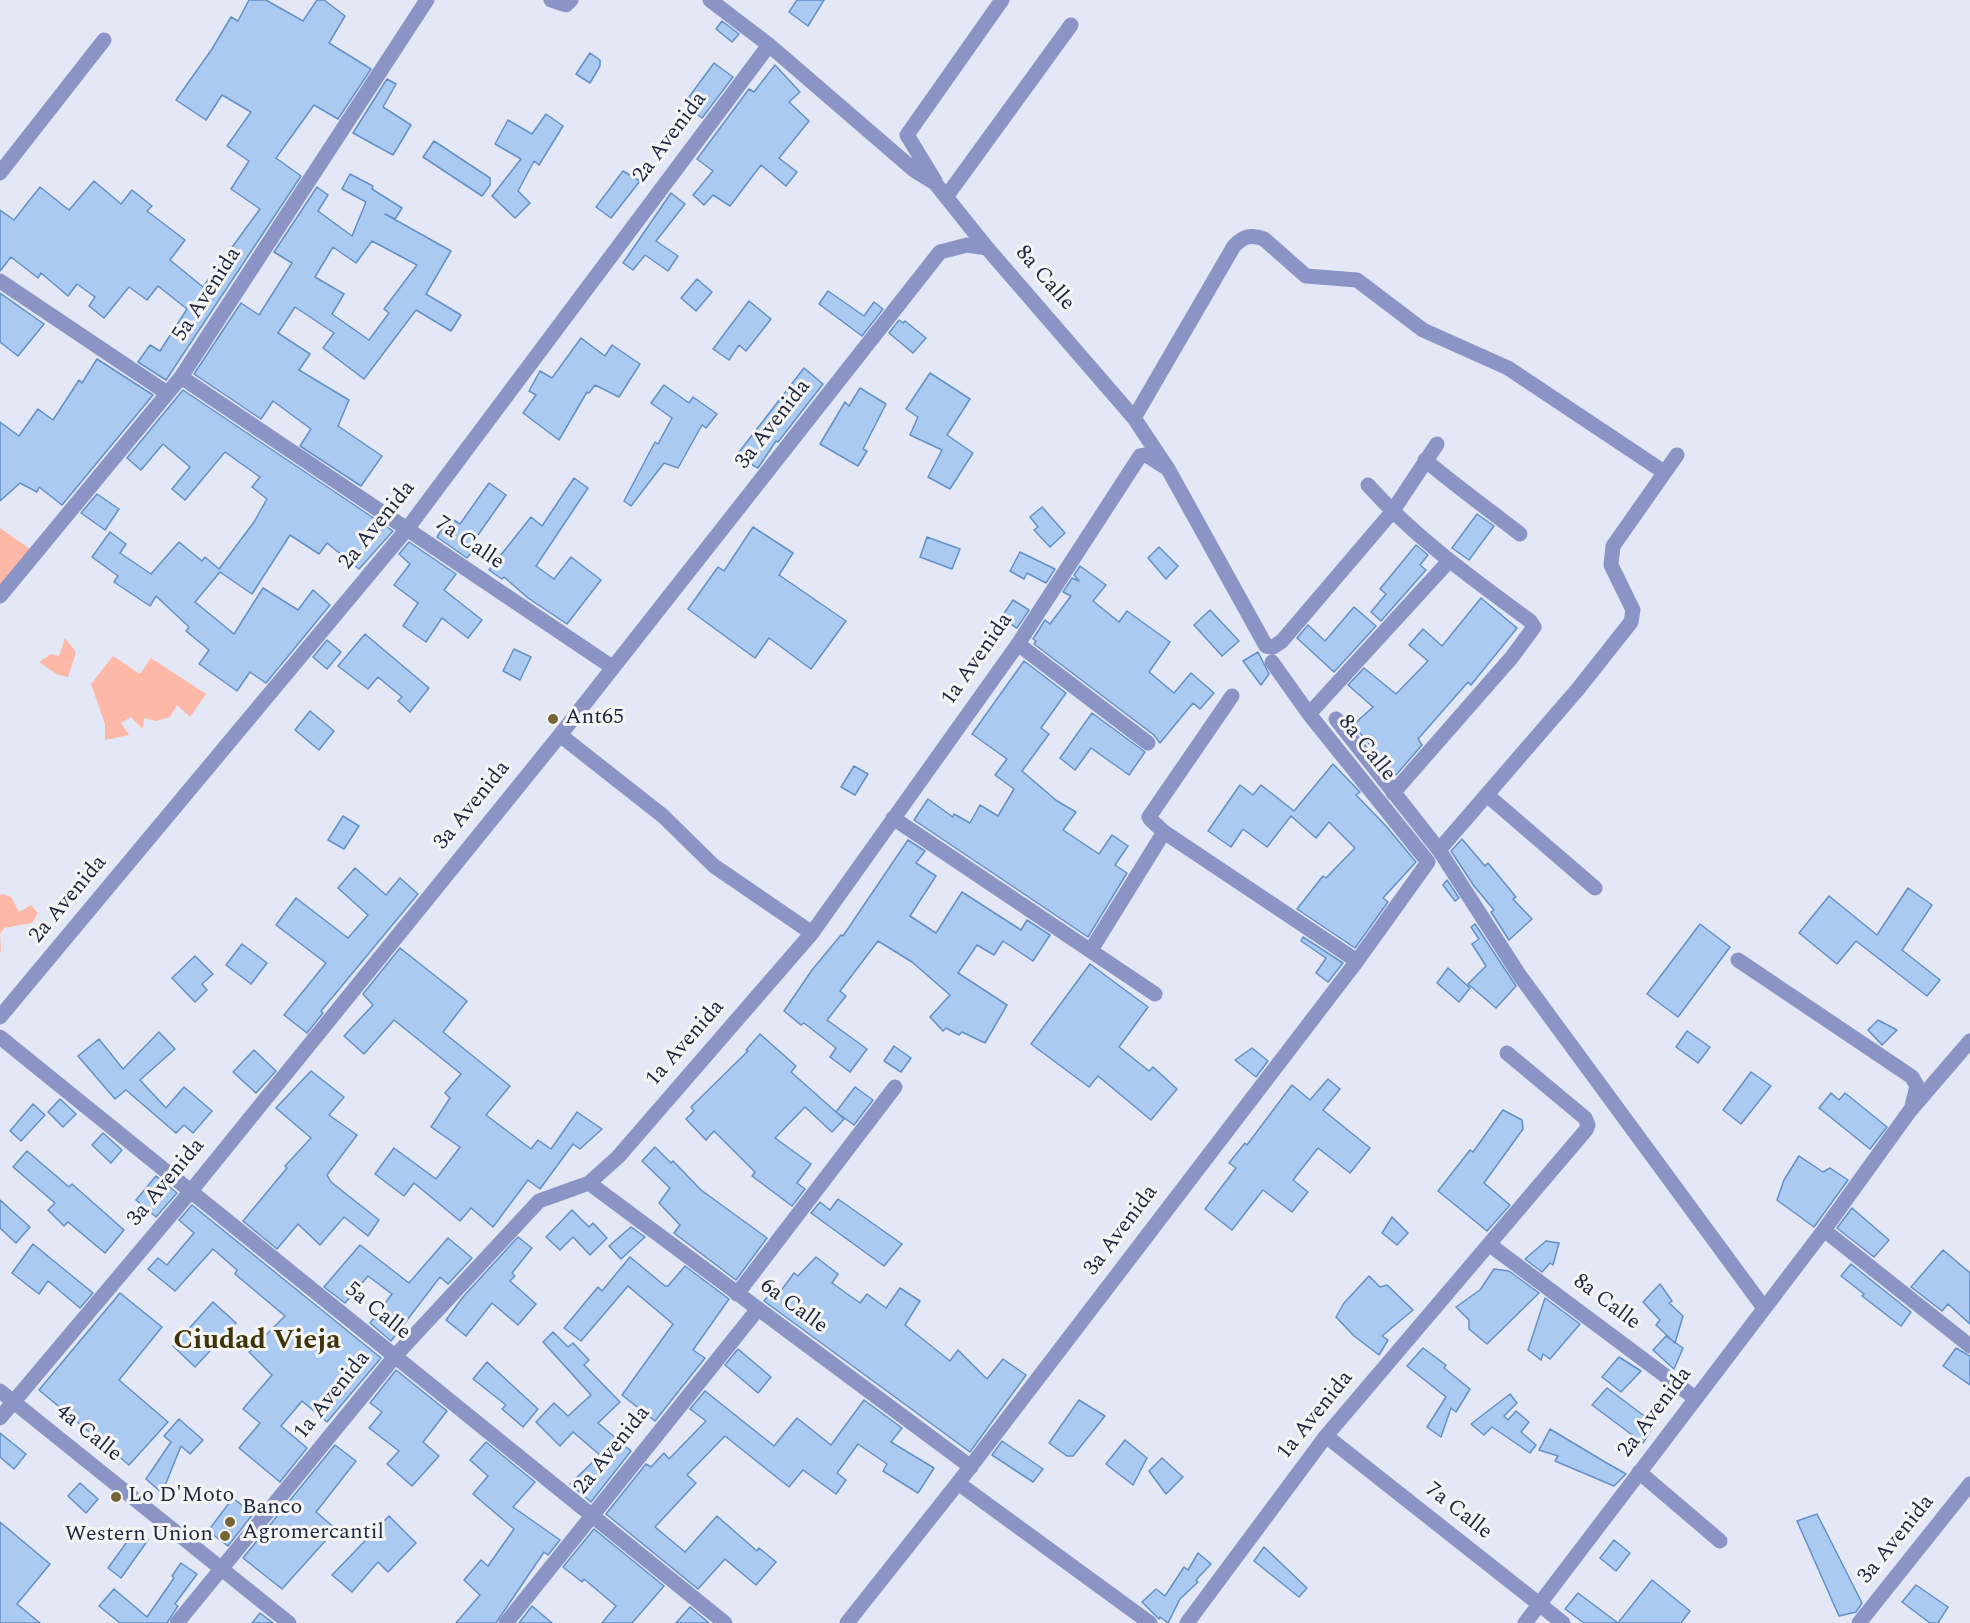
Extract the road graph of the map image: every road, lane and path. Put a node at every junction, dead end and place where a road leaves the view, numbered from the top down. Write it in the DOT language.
graph roads {
  1 [pos="427,0"];
  2 [pos="551,0"];
  3 [pos="571,0"];
  4 [pos="710,0"];
  5 [pos="1002,0"];
  6 [pos="1071,25"];
  7 [pos="104,40"];
  8 [pos="769,45"];
  9 [pos="0,172"];
  10 [pos="935,183"];
  11 [pos="946,197"];
  12 [pos="987,248"];
  13 [pos="0,281"];
  14 [pos="181,377"];
  15 [pos="167,393"];
  16 [pos="1134,418"];
  17 [pos="1437,444"];
  18 [pos="1677,455"];
  19 [pos="1425,460"];
  20 [pos="1168,469"];
  21 [pos="1664,472"];
  22 [pos="1368,485"];
  23 [pos="1392,512"];
  24 [pos="407,529"];
  25 [pos="1520,534"];
  26 [pos="1449,561"];
  27 [pos="0,596"];
  28 [pos="1018,644"];
  29 [pos="1272,655"];
  30 [pos="612,667"];
  31 [pos="1232,696"];
  32 [pos="1309,714"];
  33 [pos="1336,719"];
  34 [pos="560,735"];
  35 [pos="1148,743"];
  36 [pos="1393,793"];
  37 [pos="1487,795"];
  38 [pos="893,818"];
  39 [pos="1164,832"];
  40 [pos="1439,850"];
  41 [pos="1428,862"];
  42 [pos="1449,864"];
  43 [pos="1594,888"];
  44 [pos="812,933"];
  45 [pos="1090,951"];
  46 [pos="1738,960"];
  47 [pos="1357,961"];
  48 [pos="1155,994"];
  49 [pos="0,1017"];
  50 [pos="0,1037"];
  51 [pos="1970,1041"];
  52 [pos="1507,1053"];
  53 [pos="895,1087"];
  54 [pos="1909,1112"];
  55 [pos="589,1183"];
  56 [pos="190,1191"];
  57 [pos="1824,1230"];
  58 [pos="1490,1245"];
  59 [pos="738,1294"];
  60 [pos="1764,1308"];
  61 [pos="758,1309"];
  62 [pos="1970,1346"];
  63 [pos="396,1356"];
  64 [pos="0,1391"];
  65 [pos="1695,1398"];
  66 [pos="12,1402"];
  67 [pos="0,1418"];
  68 [pos="1326,1436"];
  69 [pos="970,1467"];
  70 [pos="1640,1472"];
  71 [pos="958,1483"];
  72 [pos="1967,1493"];
  73 [pos="592,1513"];
  74 [pos="1720,1540"];
  75 [pos="220,1569"];
  76 [pos="1539,1605"];
  77 [pos="1861,1622"];
  78 [pos="177,1623"];
  79 [pos="289,1623"];
  80 [pos="506,1623"];
  81 [pos="724,1623"];
  82 [pos="847,1623"];
  83 [pos="1150,1623"];
  84 [pos="1187,1623"];
  85 [pos="1525,1623"];
  86 [pos="1563,1623"];
  1 -- 14 [label="street, 5a Avenida"];
  2 -- 3 [label="street"];
  4 -- 8 [label="street, 8a Calle"];
  5 -- 10 [label="street"];
  6 -- 11 [label="street"];
  7 -- 9 [label="street"];
  8 -- 10 [label="street, 8a Calle"];
  8 -- 24 [label="street, 2a Avenida"];
  10 -- 11 [label="street, 8a Calle"];
  11 -- 12 [label="street, 8a Calle"];
  12 -- 16 [label="street, 8a Calle"];
  12 -- 30 [label="street, 3a Avenida"];
  13 -- 15 [label="street"];
  14 -- 15 [label="street, 5a Avenida"];
  14 -- 24 [label="street, 7a Calle"];
  15 -- 27 [label="street, 5a Avenida"];
  16 -- 20 [label="street, 8a Calle"];
  16 -- 21 [label="street"];
  17 -- 19 [label="street"];
  18 -- 21 [label="street"];
  19 -- 23 [label="street"];
  19 -- 25 [label="street"];
  20 -- 28 [label="street, 1a Avenida"];
  20 -- 29 [label="street, 8a Calle"];
  21 -- 37 [label="street"];
  22 -- 23 [label="street"];
  23 -- 26 [label="street"];
  23 -- 29 [label="street"];
  24 -- 30 [label="street, 7a Calle"];
  24 -- 49 [label="street, 2a Avenida"];
  26 -- 32 [label="street"];
  26 -- 36 [label="street"];
  28 -- 35 [label="street"];
  28 -- 38 [label="street, 1a Avenida"];
  29 -- 32 [label="street, 8a Calle"];
  30 -- 34 [label="street, 3a Avenida"];
  31 -- 39 [label="street"];
  32 -- 41 [label="street, 8a Calle"];
  33 -- 36 [label="street"];
  34 -- 44 [label="street"];
  34 -- 56 [label="street, 3a Avenida"];
  36 -- 40 [label="street"];
  37 -- 40 [label="street"];
  37 -- 43 [label="street"];
  38 -- 44 [label="street, 1a Avenida"];
  38 -- 45 [label="street"];
  39 -- 45 [label="street"];
  39 -- 47 [label="street"];
  40 -- 42 [label="street"];
  41 -- 42 [label="street"];
  41 -- 47 [label="street, 3a Avenida"];
  42 -- 60 [label="street"];
  44 -- 55 [label="street, 1a Avenida"];
  45 -- 48 [label="street"];
  46 -- 54 [label="street"];
  47 -- 69 [label="street, 3a Avenida"];
  50 -- 56 [label="street, 5a Calle"];
  51 -- 54 [label="street, 2a Avenida"];
  52 -- 58 [label="street, 1a Avenida"];
  53 -- 59 [label="street"];
  54 -- 57 [label="street, 2a Avenida"];
  55 -- 59 [label="street, 6a Calle"];
  55 -- 63 [label="street, 1a Avenida"];
  56 -- 63 [label="street, 5a Calle"];
  56 -- 66 [label="street, 3a Avenida"];
  57 -- 60 [label="street, 2a Avenida"];
  57 -- 62 [label="street"];
  58 -- 65 [label="street, 8a Calle"];
  58 -- 68 [label="street, 1a Avenida"];
  59 -- 61 [label="street, 6a Calle"];
  60 -- 65 [label="street, 2a Avenida"];
  61 -- 69 [label="street, 6a Calle"];
  61 -- 73 [label="street, 2a Avenida"];
  63 -- 73 [label="street, 5a Calle"];
  63 -- 75 [label="street, 1a Avenida"];
  64 -- 66 [label="street, 4a Calle"];
  65 -- 70 [label="street, 2a Avenida"];
  66 -- 67 [label="street, 3a Avenida"];
  66 -- 75 [label="street, 4a Calle"];
  68 -- 76 [label="street, 7a Calle"];
  68 -- 84 [label="street, 1a Avenida"];
  69 -- 71 [label="street, 3a Avenida"];
  70 -- 74 [label="street"];
  70 -- 76 [label="street, 2a Avenida"];
  71 -- 82 [label="street, 3a Avenida"];
  71 -- 83 [label="street"];
  72 -- 77 [label="street, 3a Avenida"];
  73 -- 80 [label="street, 2a Avenida"];
  73 -- 81 [label="street, 5a Calle"];
  75 -- 78 [label="street, 1a Avenida"];
  75 -- 79 [label="street, 4a Calle"];
  76 -- 85 [label="street, 2a Avenida"];
  76 -- 86 [label="street, 7a Calle"];
}
